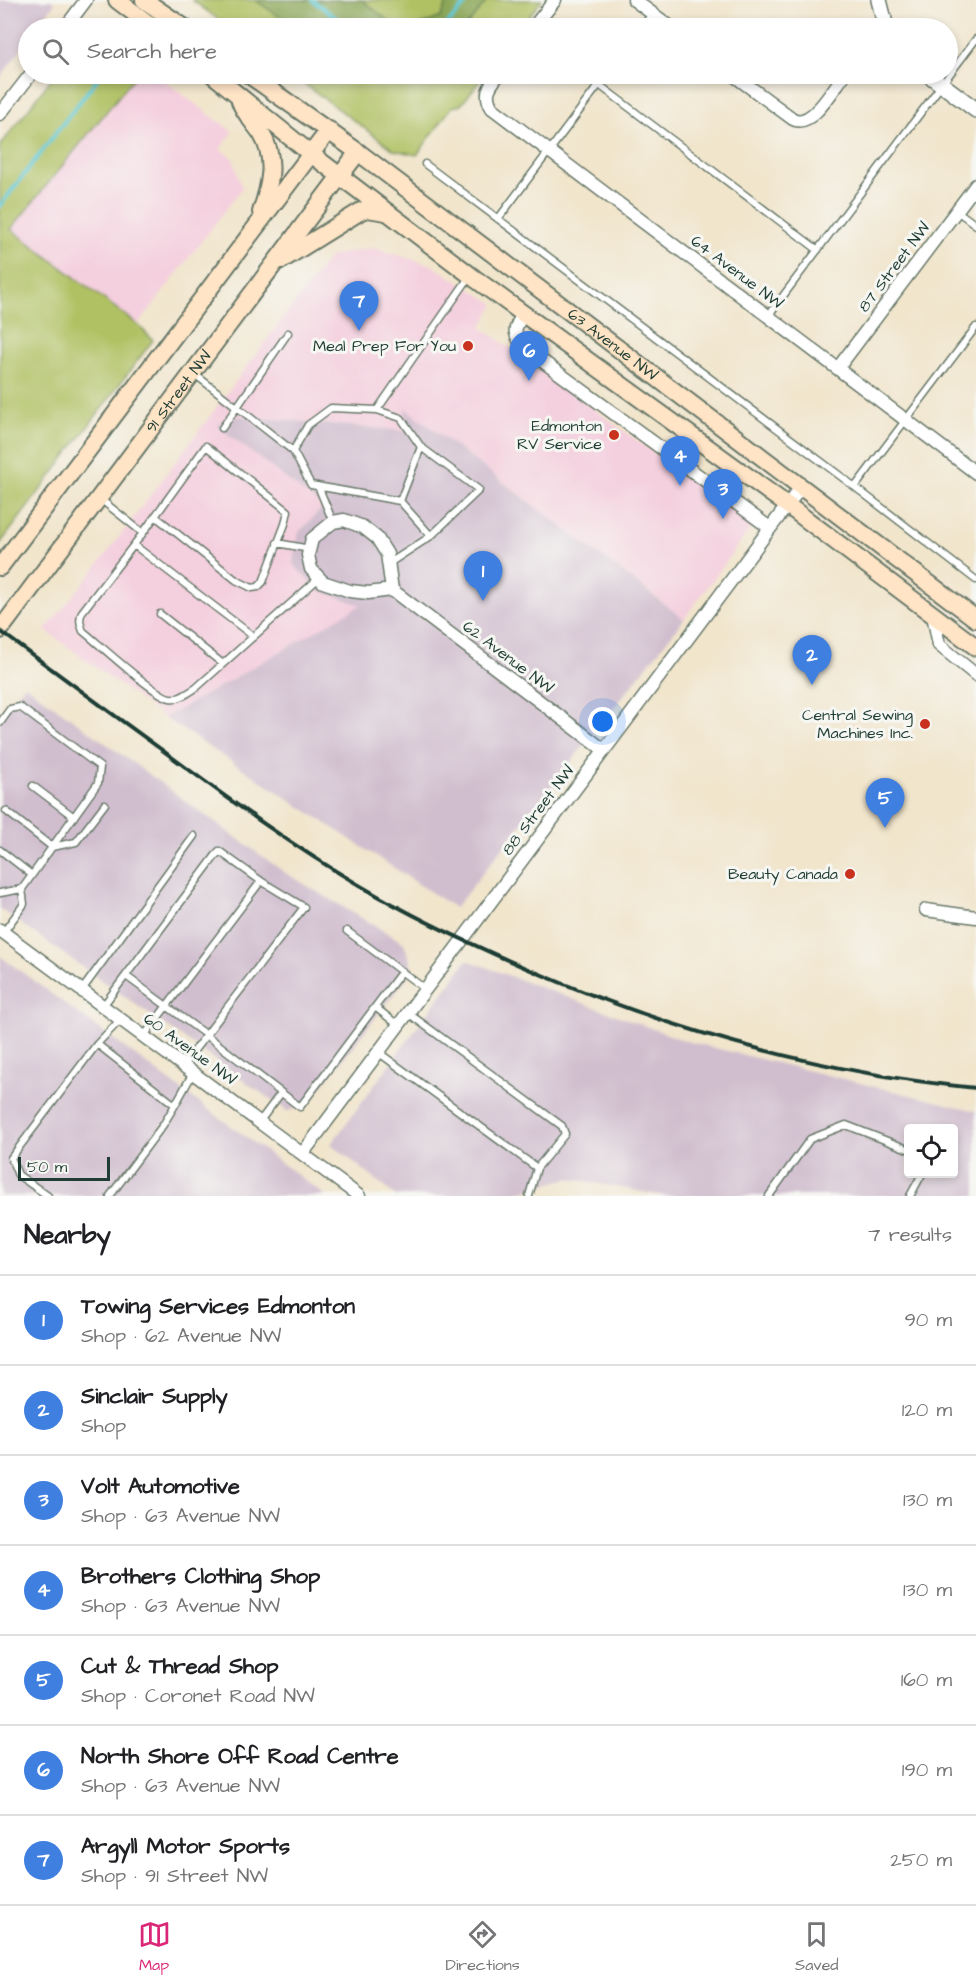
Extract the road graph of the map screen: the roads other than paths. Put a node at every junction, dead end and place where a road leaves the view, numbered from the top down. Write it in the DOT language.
graph roads {
  1 [pos="85,0"];
  2 [pos="117,0"];
  3 [pos="144,0"];
  4 [pos="555,0"];
  5 [pos="634,0"];
  6 [pos="879,0"];
  7 [pos="652,14"];
  8 [pos="72,18"];
  9 [pos="141,18"];
  10 [pos="170,18"];
  11 [pos="541,18"];
  12 [pos="649,18"];
  13 [pos="658,18"];
  14 [pos="882,18"];
  15 [pos="976,39"];
  16 [pos="958,64"];
  17 [pos="23,84"];
  18 [pos="226,84"];
  19 [pos="262,84"];
  20 [pos="491,84"];
  21 [pos="598,84"];
  22 [pos="746,84"];
  23 [pos="838,84"];
  24 [pos="943,84"];
  25 [pos="238,93"];
  26 [pos="976,110"];
  27 [pos="0,114"];
  28 [pos="329,130"];
  29 [pos="549,151"];
  30 [pos="358,152"];
  31 [pos="311,154"];
  32 [pos="425,164"];
  33 [pos="341,177"];
  34 [pos="976,185"];
  35 [pos="957,211"];
  36 [pos="388,212"];
  37 [pos="498,219"];
  38 [pos="976,225"];
  39 [pos="255,227"];
  40 [pos="818,250"];
  41 [pos="272,267"];
  42 [pos="470,275"];
  43 [pos="524,314"];
  44 [pos="768,316"];
  45 [pos="976,327"];
  46 [pos="288,333"];
  47 [pos="838,368"];
  48 [pos="192,373"];
  49 [pos="237,406"];
  50 [pos="377,410"];
  51 [pos="906,420"];
  52 [pos="222,428"];
  53 [pos="421,447"];
  54 [pos="293,451"];
  55 [pos="975,471"];
  56 [pos="318,486"];
  57 [pos="801,487"];
  58 [pos="855,487"];
  59 [pos="99,498"];
  60 [pos="400,501"];
  61 [pos="787,505"];
  62 [pos="156,516"];
  63 [pos="333,522"];
  64 [pos="770,528"];
  65 [pos="143,532"];
  66 [pos="431,536"];
  67 [pos="277,543"];
  68 [pos="134,545"];
  69 [pos="310,549"];
  70 [pos="388,564"];
  71 [pos="0,567"];
  72 [pos="319,578"];
  73 [pos="976,580"];
  74 [pos="392,590"];
  75 [pos="160,614"];
  76 [pos="933,615"];
  77 [pos="976,618"];
  78 [pos="0,630"];
  79 [pos="253,636"];
  80 [pos="976,647"];
  81 [pos="223,664"];
  82 [pos="976,675"];
  83 [pos="0,723"];
  84 [pos="604,750"];
  85 [pos="33,786"];
  86 [pos="105,804"];
  87 [pos="6,812"];
  88 [pos="74,817"];
  89 [pos="194,836"];
  90 [pos="52,847"];
  91 [pos="0,850"];
  92 [pos="33,874"];
  93 [pos="261,881"];
  94 [pos="22,889"];
  95 [pos="0,893"];
  96 [pos="926,910"];
  97 [pos="976,917"];
  98 [pos="2,931"];
  99 [pos="347,931"];
  100 [pos="402,972"];
  101 [pos="126,976"];
  102 [pos="425,989"];
  103 [pos="82,990"];
  104 [pos="103,1006"];
  105 [pos="166,1006"];
  106 [pos="375,1008"];
  107 [pos="408,1013"];
  108 [pos="121,1019"];
  109 [pos="399,1025"];
  110 [pos="206,1035"];
  111 [pos="144,1036"];
  112 [pos="97,1044"];
  113 [pos="378,1052"];
  114 [pos="188,1069"];
  115 [pos="281,1093"];
  116 [pos="174,1105"];
  117 [pos="260,1121"];
  118 [pos="904,1147"];
  119 [pos="303,1153"];
  120 [pos="537,1168"];
  121 [pos="919,1178"];
  122 [pos="48,1196"];
  123 [pos="110,1196"];
  124 [pos="359,1196"];
  125 [pos="529,1196"];
  126 [pos="769,1196"];
  127 [pos="910,1196"];
  1 -- 8 [label="street"];
  2 -- 9 [label="main road"];
  3 -- 10 [label="main road"];
  4 -- 11 [label="street"];
  5 -- 7 [label="street"];
  6 -- 14 [label="street"];
  7 -- 12 [label="lane"];
  7 -- 13 [label="street"];
  15 -- 16 [label="lane"];
  17 -- 27 [label="street"];
  18 -- 25 [label="main road, 63 Avenue NW"];
  19 -- 28 [label="main road, 63 Avenue NW"];
  20 -- 29 [label="street, 64 Avenue NW"];
  21 -- 29 [label="lane"];
  21 -- 40 [label="lane"];
  22 -- 23 [label="street"];
  24 -- 26 [label="street"];
  24 -- 40 [label="lane"];
  25 -- 31 [label="main road, 63 Avenue NW"];
  25 -- 39 [label="main road"];
  28 -- 30 [label="main road, 63 Avenue NW"];
  28 -- 31 [label="main road"];
  29 -- 37 [label="lane"];
  29 -- 44 [label="street, 64 Avenue NW"];
  30 -- 33 [label="main road, 91 Street NW"];
  30 -- 57 [label="main road, 63 Avenue NW"];
  31 -- 33 [label="main road, 63 Avenue NW"];
  31 -- 39 [label="main road"];
  32 -- 37 [label="lane"];
  33 -- 36 [label="main road, 63 Avenue NW"];
  33 -- 41 [label="main road, 91 Street NW"];
  34 -- 35 [label="street, 87 Street NW"];
  35 -- 38 [label="lane"];
  35 -- 47 [label="street, 87 Street NW"];
  36 -- 41 [label="main road"];
  36 -- 42 [label="main road, 63 Avenue NW"];
  37 -- 58 [label="lane"];
  39 -- 71 [label="main road"];
  40 -- 44 [label="lane"];
  41 -- 48 [label="main road, 91 Street NW"];
  42 -- 43 [label="main road, 63 Avenue NW"];
  42 -- 50 [label="lane"];
  43 -- 61 [label="main road, 63 Avenue NW"];
  43 -- 64 [label="street"];
  44 -- 47 [label="street, 64 Avenue NW"];
  45 -- 51 [label="lane"];
  46 -- 49 [label="lane"];
  47 -- 51 [label="street, 64 Avenue NW"];
  48 -- 49 [label="lane"];
  48 -- 59 [label="main road, 91 Street NW"];
  49 -- 52 [label="lane"];
  49 -- 54 [label="lane"];
  50 -- 53 [label="lane"];
  50 -- 54 [label="lane"];
  51 -- 55 [label="street, 64 Avenue NW"];
  51 -- 58 [label="lane"];
  53 -- 60 [label="lane"];
  53 -- 66 [label="lane"];
  54 -- 56 [label="lane"];
  56 -- 60 [label="lane"];
  56 -- 63 [label="lane"];
  57 -- 61 [label="street, 88 Street NW"];
  57 -- 77 [label="main road, 63 Avenue NW"];
  58 -- 73 [label="lane"];
  59 -- 65 [label="lane"];
  59 -- 78 [label="main road, 91 Street NW"];
  60 -- 66 [label="lane"];
  61 -- 64 [label="street, 88 Street NW"];
  61 -- 76 [label="main road, 63 Avenue NW"];
  62 -- 65 [label="lane"];
  62 -- 67 [label="lane"];
  62 -- 67 [label="lane"];
  63 -- 69 [label="street"];
  63 -- 70 [label="street"];
  64 -- 84 [label="street, 88 Street NW"];
  65 -- 68 [label="lane"];
  66 -- 70 [label="lane"];
  67 -- 69 [label="lane"];
  68 -- 79 [label="lane"];
  68 -- 81 [label="lane"];
  69 -- 72 [label="street"];
  70 -- 74 [label="street"];
  72 -- 74 [label="street"];
  72 -- 79 [label="lane"];
  74 -- 84 [label="street, 62 Avenue NW"];
  75 -- 81 [label="lane"];
  76 -- 80 [label="main road, 63 Avenue NW"];
  76 -- 82 [label="street"];
  79 -- 81 [label="lane"];
  83 -- 88 [label="lane"];
  84 -- 102 [label="street, 88 Street NW"];
  85 -- 88 [label="lane"];
  86 -- 90 [label="lane"];
  87 -- 90 [label="lane"];
  88 -- 90 [label="lane"];
  89 -- 103 [label="lane"];
  90 -- 92 [label="lane"];
  91 -- 92 [label="lane"];
  92 -- 94 [label="lane"];
  93 -- 101 [label="lane"];
  93 -- 105 [label="lane"];
  93 -- 110 [label="lane"];
  94 -- 95 [label="lane"];
  94 -- 98 [label="lane"];
  96 -- 97 [label="street"];
  98 -- 103 [label="street, 60 Avenue NW"];
  99 -- 100 [label="lane"];
  100 -- 102 [label="lane"];
  100 -- 106 [label="lane"];
  101 -- 104 [label="lane"];
  101 -- 105 [label="lane"];
  102 -- 107 [label="street, 88 Street NW"];
  103 -- 104 [label="street, 60 Avenue NW"];
  104 -- 108 [label="street, 60 Avenue NW"];
  105 -- 110 [label="lane"];
  105 -- 111 [label="lane"];
  106 -- 109 [label="lane"];
  106 -- 115 [label="lane"];
  107 -- 109 [label="street, 88 Street NW"];
  107 -- 120 [label="lane"];
  108 -- 111 [label="street, 60 Avenue NW"];
  108 -- 112 [label="lane"];
  109 -- 113 [label="street, 88 Street NW"];
  110 -- 114 [label="lane"];
  110 -- 115 [label="lane"];
  111 -- 114 [label="street, 60 Avenue NW"];
  112 -- 116 [label="lane"];
  112 -- 122 [label="lane"];
  113 -- 119 [label="street, 88 Street NW"];
  113 -- 120 [label="lane"];
  114 -- 116 [label="lane"];
  114 -- 117 [label="street, 60 Avenue NW"];
  115 -- 117 [label="lane"];
  116 -- 123 [label="lane"];
  117 -- 119 [label="street, 60 Avenue NW"];
  118 -- 126 [label="lane"];
  119 -- 124 [label="street, 60 Avenue NW"];
  120 -- 125 [label="lane"];
  121 -- 127 [label="lane"];
}
